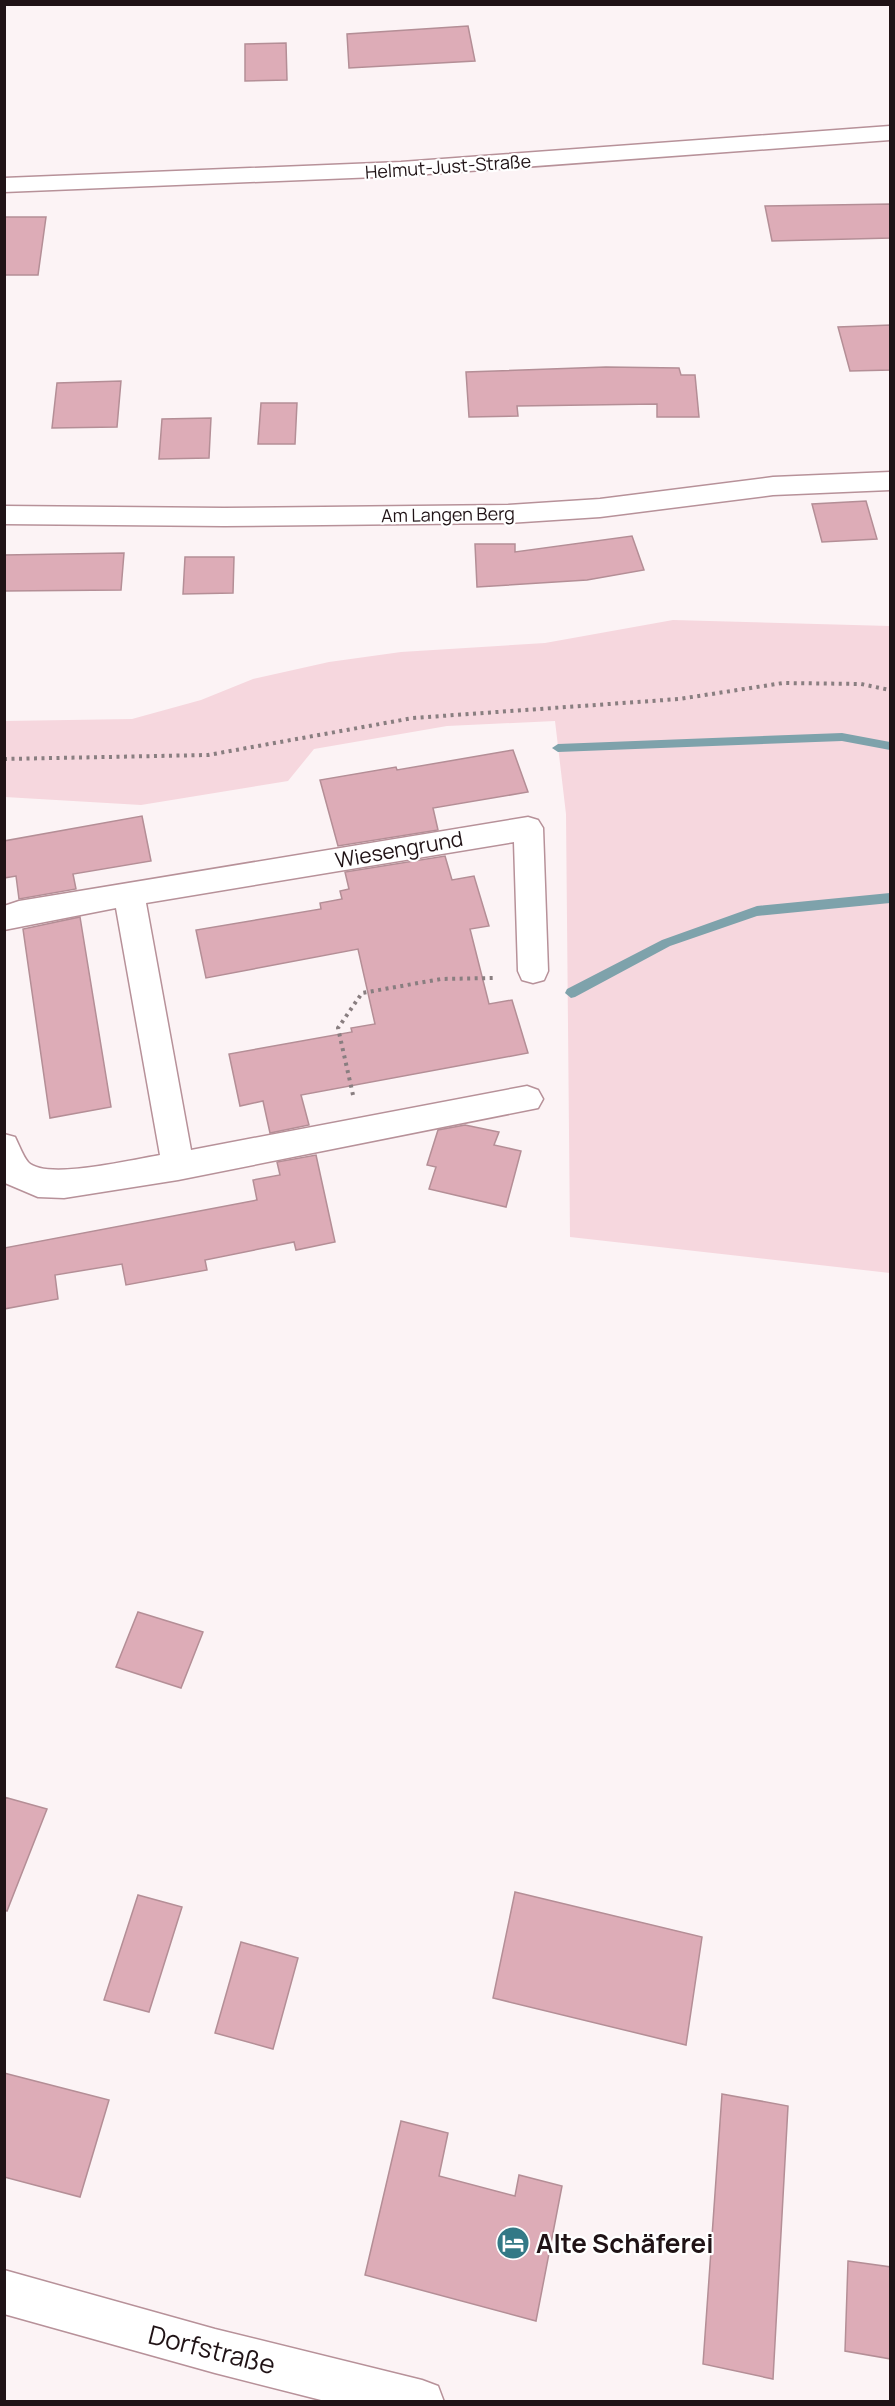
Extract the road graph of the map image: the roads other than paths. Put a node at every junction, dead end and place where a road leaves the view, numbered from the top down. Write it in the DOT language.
graph roads {
  1 [pos="891,134"];
  2 [pos="4,185"];
  3 [pos="891,481"];
  4 [pos="4,515"];
  5 [pos="129,895"];
  6 [pos="4,918"];
  7 [pos="533,971"];
  8 [pos="527,1099"];
  9 [pos="4,1147"];
  10 [pos="178,1166"];
  11 [pos="4,2292"];
  12 [pos="422,2402"];
  1 -- 2 [label="street, Helmut-Just-Straße"];
  3 -- 4 [label="street, Am Langen Berg"];
  5 -- 6 [label="street, Wiesengrund"];
  5 -- 7 [label="street, Wiesengrund"];
  5 -- 10 [label="street"];
  8 -- 10 [label="street"];
  9 -- 10 [label="street"];
  11 -- 12 [label="street, Dorfstraße"];
}
